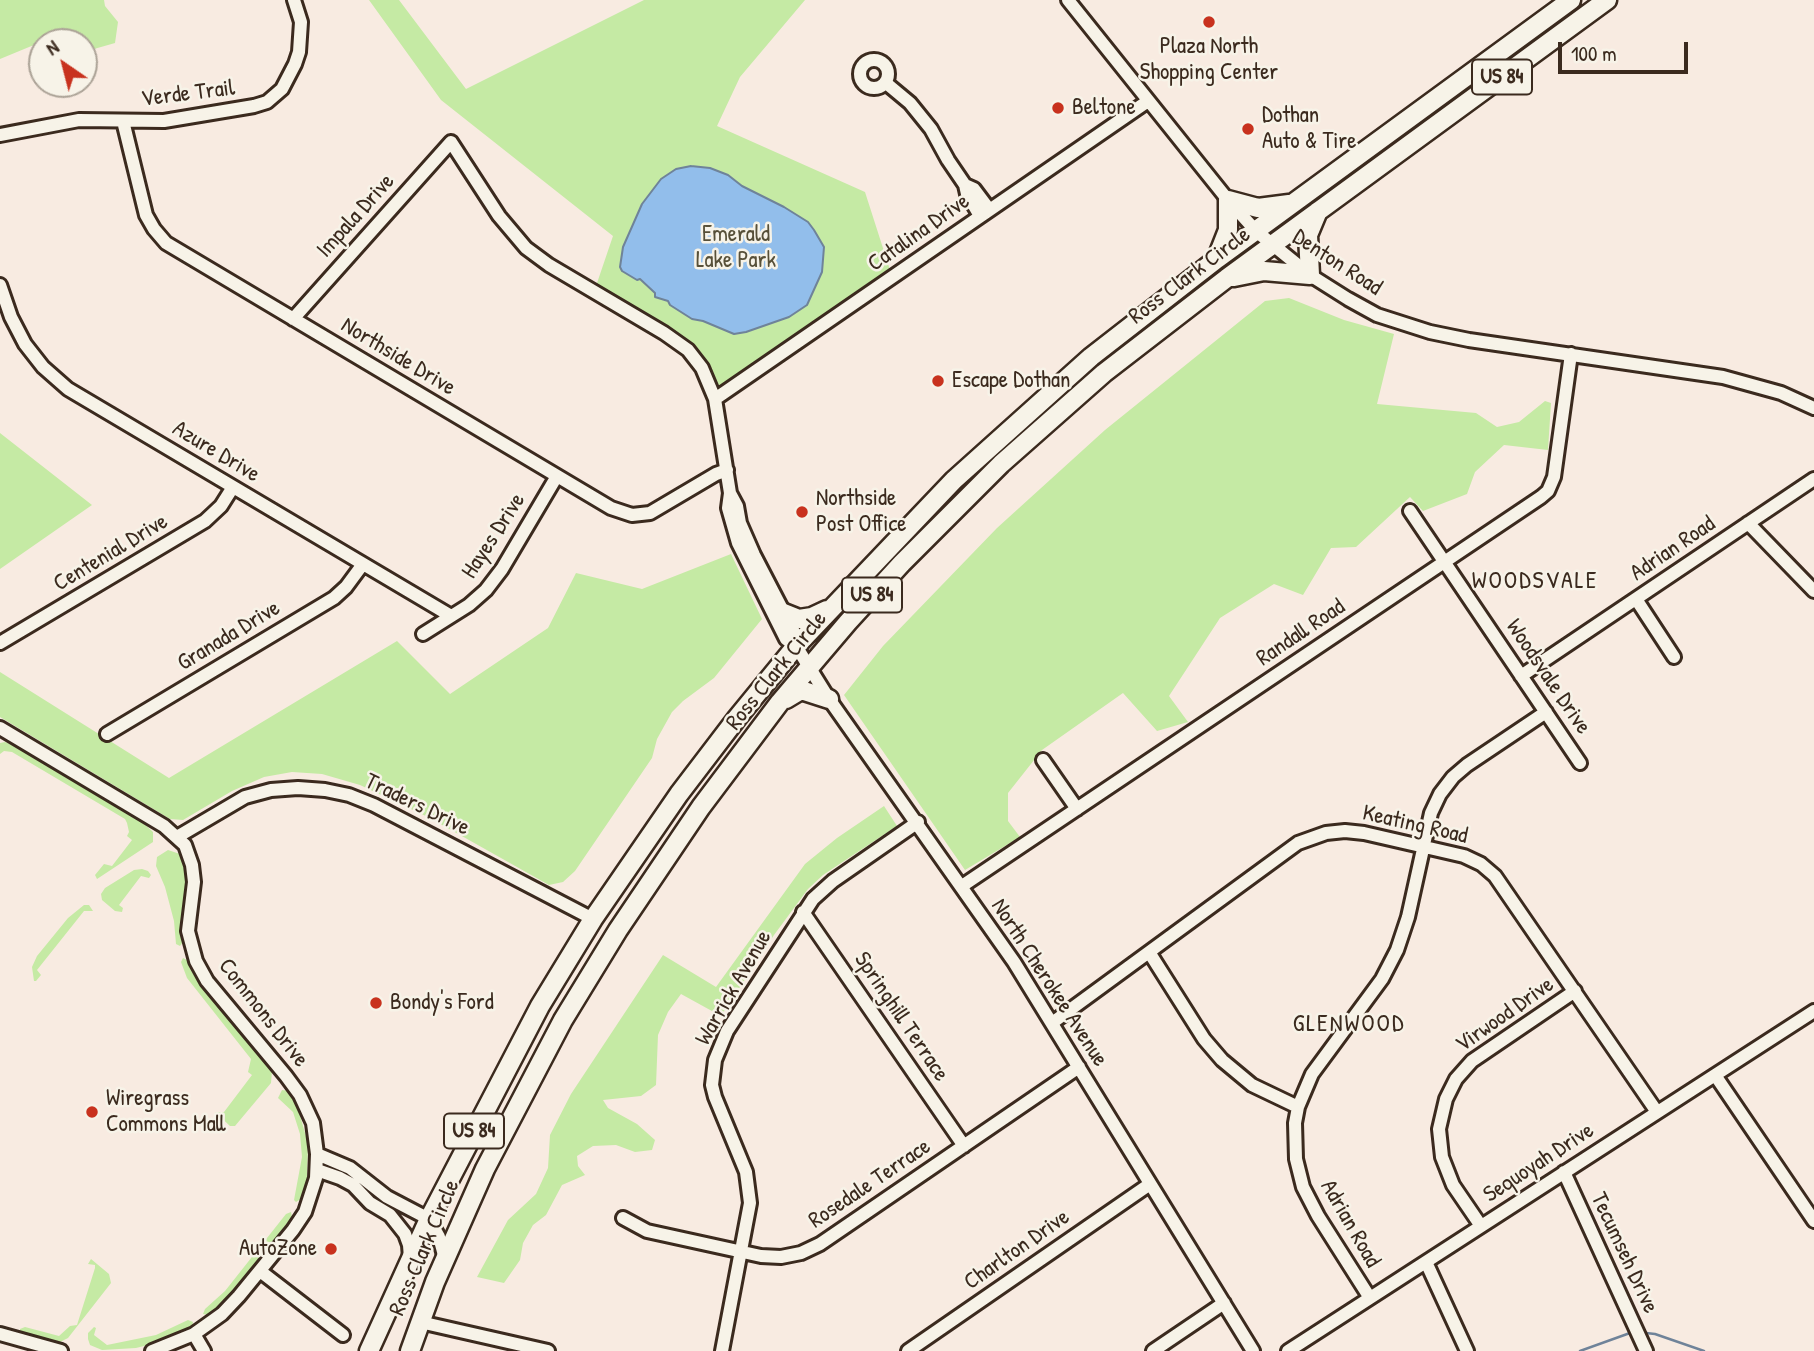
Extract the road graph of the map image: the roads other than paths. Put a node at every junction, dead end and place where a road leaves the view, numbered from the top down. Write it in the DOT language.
graph roads {
  1 [pos="294,0"];
  2 [pos="1068,0"];
  3 [pos="1572,0"];
  4 [pos="1608,0"];
  5 [pos="1470,74"];
  6 [pos="886,83"];
  7 [pos="1476,96"];
  8 [pos="1148,101"];
  9 [pos="123,121"];
  10 [pos="0,135"];
  11 [pos="451,142"];
  12 [pos="1228,200"];
  13 [pos="1295,202"];
  14 [pos="1319,211"];
  15 [pos="985,213"];
  16 [pos="1256,231"];
  17 [pos="1272,245"];
  18 [pos="1217,260"];
  19 [pos="1310,275"];
  20 [pos="1227,278"];
  21 [pos="1,293"];
  22 [pos="1168,296"];
  23 [pos="293,319"];
  24 [pos="1171,320"];
  25 [pos="1571,354"];
  26 [pos="1091,357"];
  27 [pos="1104,373"];
  28 [pos="715,399"];
  29 [pos="1814,408"];
  30 [pos="986,449"];
  31 [pos="1001,464"];
  32 [pos="727,470"];
  33 [pos="557,476"];
  34 [pos="1814,480"];
  35 [pos="233,487"];
  36 [pos="730,492"];
  37 [pos="1410,511"];
  38 [pos="1748,523"];
  39 [pos="1444,562"];
  40 [pos="363,564"];
  41 [pos="1814,592"];
  42 [pos="1636,599"];
  43 [pos="834,606"];
  44 [pos="784,612"];
  45 [pos="451,616"];
  46 [pos="423,634"];
  47 [pos="0,643"];
  48 [pos="796,646"];
  49 [pos="1674,657"];
  50 [pos="809,667"];
  51 [pos="1521,676"];
  52 [pos="829,699"];
  53 [pos="780,702"];
  54 [pos="1546,712"];
  55 [pos="0,728"];
  56 [pos="107,734"];
  57 [pos="1043,760"];
  58 [pos="1580,763"];
  59 [pos="701,764"];
  60 [pos="722,780"];
  61 [pos="1077,809"];
  62 [pos="918,822"];
  63 [pos="177,836"];
  64 [pos="1423,845"];
  65 [pos="962,886"];
  66 [pos="641,896"];
  67 [pos="803,912"];
  68 [pos="593,919"];
  69 [pos="1149,952"];
  70 [pos="1575,991"];
  71 [pos="1814,1011"];
  72 [pos="1052,1023"];
  73 [pos="507,1066"];
  74 [pos="1079,1067"];
  75 [pos="1715,1075"];
  76 [pos="532,1076"];
  77 [pos="1298,1107"];
  78 [pos="1657,1112"];
  79 [pos="964,1146"];
  80 [pos="317,1154"];
  81 [pos="317,1170"];
  82 [pos="1564,1172"];
  83 [pos="1150,1184"];
  84 [pos="624,1218"];
  85 [pos="429,1219"];
  86 [pos="1814,1221"];
  87 [pos="1481,1226"];
  88 [pos="742,1252"];
  89 [pos="410,1258"];
  90 [pos="444,1259"];
  91 [pos="1426,1262"];
  92 [pos="260,1271"];
  93 [pos="1370,1298"];
  94 [pos="1224,1303"];
  95 [pos="420,1322"];
  96 [pos="0,1334"];
  97 [pos="194,1334"];
  98 [pos="342,1335"];
  99 [pos="61,1351"];
  100 [pos="152,1351"];
  101 [pos="204,1351"];
  102 [pos="369,1351"];
  103 [pos="410,1351"];
  104 [pos="548,1351"];
  105 [pos="722,1351"];
  106 [pos="908,1351"];
  107 [pos="1153,1351"];
  108 [pos="1253,1351"];
  109 [pos="1288,1351"];
  110 [pos="1467,1351"];
  111 [pos="1646,1351"];
  1 -- 9 [label="street, Verde Trail"];
  2 -- 8 [label="street, Denton Road"];
  3 -- 5 [label="highway, Ross Clark Circle / US 84"];
  4 -- 7 [label="highway, Ross Clark Circle / US 84"];
  5 -- 7 [label="highway"];
  5 -- 13 [label="highway, Ross Clark Circle / US 84"];
  6 -- 15 [label="street"];
  7 -- 14 [label="highway, Ross Clark Circle / US 84"];
  8 -- 12 [label="street, Denton Road"];
  8 -- 15 [label="street, Catalina Drive"];
  9 -- 10 [label="street, Verde Trail"];
  9 -- 23 [label="street, Northside Drive"];
  11 -- 23 [label="street, Impala Drive"];
  11 -- 28 [label="street, North Cherokee Avenue"];
  12 -- 13 [label="highway"];
  12 -- 16 [label="street, Denton Road"];
  12 -- 18 [label="highway"];
  13 -- 16 [label="highway, Ross Clark Circle / US 84"];
  14 -- 17 [label="highway, Ross Clark Circle / US 84"];
  14 -- 19 [label="highway"];
  15 -- 28 [label="street, Catalina Drive"];
  16 -- 17 [label="street, Denton Road"];
  16 -- 18 [label="highway, Ross Clark Circle / US 84"];
  17 -- 19 [label="street, Denton Road"];
  17 -- 20 [label="highway, Ross Clark Circle / US 84"];
  18 -- 22 [label="highway, Ross Clark Circle / US 84"];
  19 -- 20 [label="highway"];
  19 -- 25 [label="street, Denton Road"];
  20 -- 24 [label="highway, Ross Clark Circle / US 84"];
  21 -- 35 [label="street, Azure Drive"];
  22 -- 24 [label="highway"];
  22 -- 26 [label="highway, Ross Clark Circle / US 84"];
  23 -- 33 [label="street, Northside Drive"];
  24 -- 27 [label="highway, Ross Clark Circle / US 84"];
  25 -- 29 [label="street, Denton Road"];
  25 -- 39 [label="street, Randall Road"];
  26 -- 27 [label="highway"];
  26 -- 30 [label="highway, Ross Clark Circle / US 84"];
  27 -- 31 [label="highway, Ross Clark Circle / US 84"];
  28 -- 32 [label="street, North Cherokee Avenue"];
  30 -- 31 [label="highway"];
  30 -- 43 [label="highway, Ross Clark Circle / US 84"];
  31 -- 50 [label="highway, Ross Clark Circle / US 84"];
  32 -- 33 [label="street, Northside Drive"];
  32 -- 36 [label="street, North Cherokee Avenue"];
  33 -- 45 [label="street, Hayes Drive"];
  34 -- 38 [label="street, Adrian Road"];
  35 -- 40 [label="street, Azure Drive"];
  35 -- 47 [label="street, Centenial Drive"];
  36 -- 44 [label="street, North Cherokee Avenue"];
  36 -- 48 [label="street, North Cherokee Avenue"];
  37 -- 39 [label="street, Woodsvale Drive"];
  38 -- 41 [label="street"];
  38 -- 42 [label="street, Adrian Road"];
  39 -- 51 [label="street, Woodsvale Drive"];
  39 -- 61 [label="street, Randall Road"];
  40 -- 45 [label="street, Azure Drive"];
  40 -- 56 [label="street, Granada Drive"];
  42 -- 49 [label="street"];
  42 -- 51 [label="street, Adrian Road"];
  43 -- 44 [label="highway"];
  43 -- 48 [label="highway, Ross Clark Circle / US 84"];
  44 -- 48 [label="street, North Cherokee Avenue"];
  45 -- 46 [label="street, Hayes Drive"];
  48 -- 50 [label="street, North Cherokee Avenue"];
  48 -- 59 [label="highway, Ross Clark Circle / US 84"];
  50 -- 52 [label="street, North Cherokee Avenue"];
  50 -- 53 [label="highway, Ross Clark Circle / US 84"];
  51 -- 54 [label="street, Woodsvale Drive"];
  52 -- 53 [label="highway"];
  52 -- 62 [label="street, North Cherokee Avenue"];
  53 -- 60 [label="highway, Ross Clark Circle / US 84"];
  54 -- 58 [label="street, Woodsvale Drive"];
  54 -- 64 [label="street, Adrian Road"];
  55 -- 63 [label="street, Commons Drive"];
  57 -- 61 [label="street"];
  59 -- 60 [label="highway"];
  59 -- 68 [label="highway, Ross Clark Circle / US 84"];
  60 -- 66 [label="highway, Ross Clark Circle / US 84"];
  61 -- 65 [label="street, Randall Road"];
  62 -- 65 [label="street, North Cherokee Avenue"];
  62 -- 67 [label="street, Warrick Avenue"];
  63 -- 68 [label="street, Traders Drive"];
  63 -- 80 [label="street, Commons Drive"];
  64 -- 69 [label="street, Keating Road"];
  64 -- 70 [label="street, Keating Road"];
  64 -- 77 [label="street, Adrian Road"];
  65 -- 72 [label="street, North Cherokee Avenue"];
  66 -- 68 [label="highway"];
  66 -- 76 [label="highway, Ross Clark Circle / US 84"];
  67 -- 79 [label="street, Springhill Terrace"];
  67 -- 88 [label="street, Warrick Avenue"];
  68 -- 73 [label="highway, Ross Clark Circle / US 84"];
  69 -- 72 [label="street, Keating Road"];
  69 -- 77 [label="street"];
  70 -- 78 [label="street, Keating Road"];
  70 -- 87 [label="street, Virwood Drive"];
  71 -- 75 [label="street, Sequoyah Drive"];
  72 -- 74 [label="street, North Cherokee Avenue"];
  73 -- 76 [label="highway"];
  73 -- 85 [label="highway, Ross Clark Circle / US 84"];
  74 -- 79 [label="street, Rosedale Terrace"];
  74 -- 83 [label="street, North Cherokee Avenue"];
  75 -- 78 [label="street, Sequoyah Drive"];
  75 -- 86 [label="street"];
  76 -- 90 [label="highway, Ross Clark Circle / US 84"];
  77 -- 93 [label="street, Adrian Road"];
  78 -- 82 [label="street, Sequoyah Drive"];
  79 -- 88 [label="street, Rosedale Terrace"];
  80 -- 81 [label="street, Commons Drive"];
  80 -- 85 [label="street"];
  81 -- 89 [label="street"];
  81 -- 92 [label="street, Commons Drive"];
  82 -- 87 [label="street, Sequoyah Drive"];
  82 -- 111 [label="street, Tecumseh Drive"];
  83 -- 94 [label="street, North Cherokee Avenue"];
  83 -- 106 [label="street, Charlton Drive"];
  84 -- 88 [label="street, Rosedale Terrace"];
  85 -- 89 [label="highway, Ross Clark Circle / US 84"];
  85 -- 90 [label="street"];
  87 -- 91 [label="street, Sequoyah Drive"];
  88 -- 105 [label="street, Warrick Avenue"];
  89 -- 102 [label="highway, Ross Clark Circle / US 84"];
  90 -- 95 [label="highway, Ross Clark Circle / US 84"];
  91 -- 93 [label="street, Sequoyah Drive"];
  91 -- 110 [label="street"];
  92 -- 97 [label="street, Commons Drive"];
  92 -- 98 [label="street"];
  93 -- 109 [label="street, Sequoyah Drive"];
  94 -- 107 [label="street"];
  94 -- 108 [label="street, North Cherokee Avenue"];
  95 -- 103 [label="highway, Ross Clark Circle / US 84"];
  95 -- 104 [label="street"];
  96 -- 99 [label="street"];
  97 -- 100 [label="street, Commons Drive"];
  97 -- 101 [label="street"];
}
